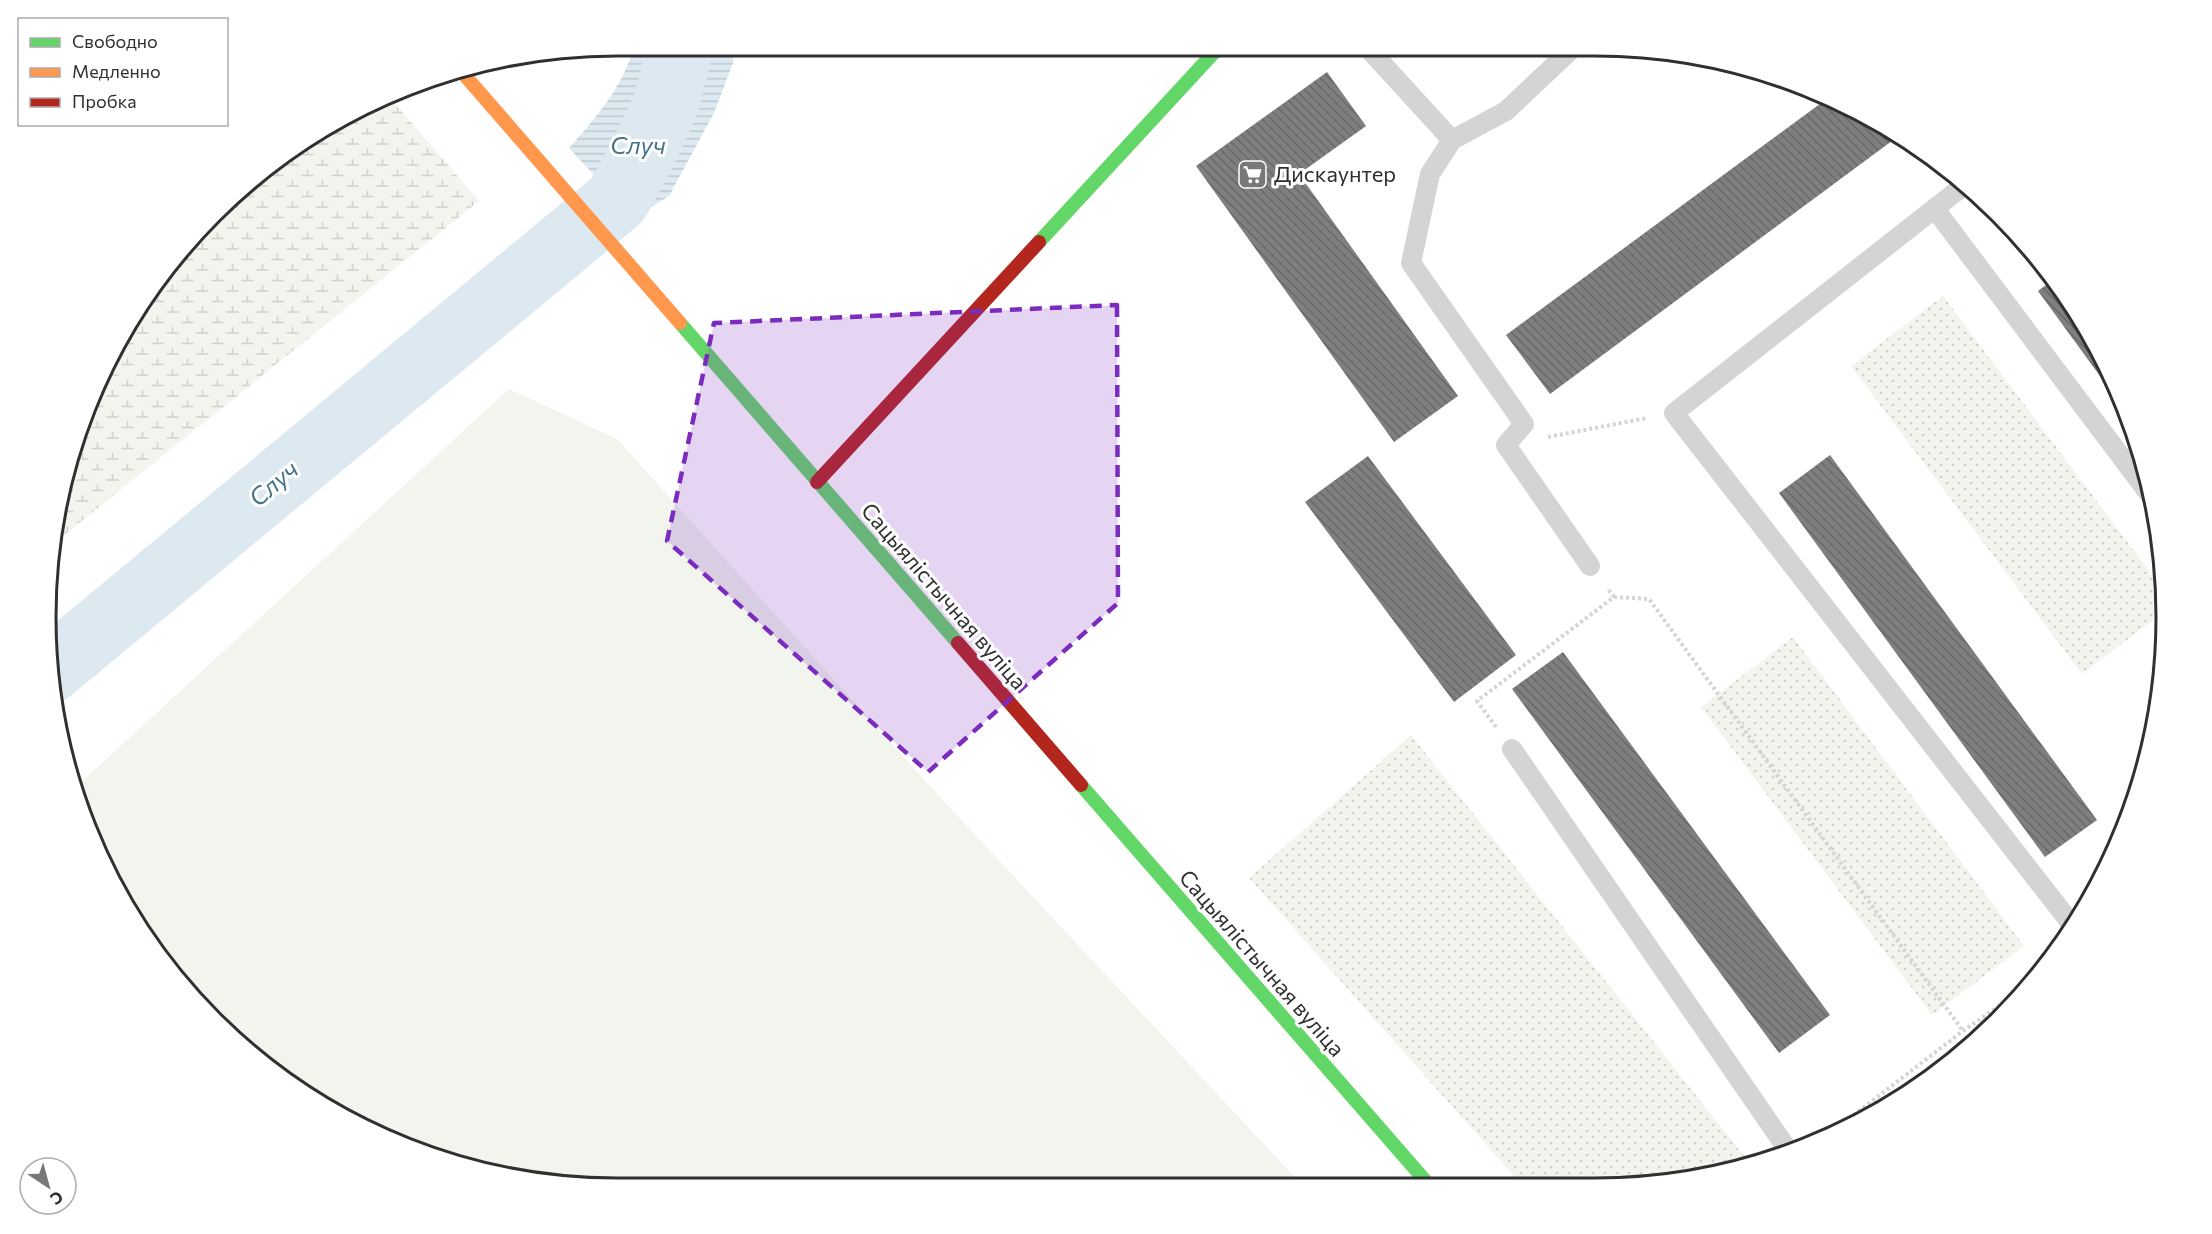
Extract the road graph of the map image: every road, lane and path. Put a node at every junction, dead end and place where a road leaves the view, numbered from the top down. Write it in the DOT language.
graph roads {
  1 [pos="1211,56"];
  2 [pos="1375,56"];
  3 [pos="1564,56"];
  4 [pos="466,77"];
  5 [pos="1452,140"];
  6 [pos="1959,190"];
  7 [pos="1935,209"];
  8 [pos="1674,413"];
  9 [pos="1506,446"];
  10 [pos="817,482"];
  11 [pos="2140,483"];
  12 [pos="1590,567"];
  13 [pos="1614,597"];
  14 [pos="1512,749"];
  15 [pos="2068,919"];
  16 [pos="2001,1005"];
  17 [pos="1963,1031"];
  18 [pos="1853,1116"];
  19 [pos="1785,1145"];
  20 [pos="1422,1178"];
  1 -- 10 [label="main road"];
  2 -- 5 [label="lane"];
  3 -- 5 [label="lane"];
  4 -- 10 [label="main road, Сацыялістычная вуліца"];
  5 -- 9 [label="lane"];
  6 -- 7 [label="lane"];
  7 -- 8 [label="lane"];
  7 -- 11 [label="lane"];
  8 -- 9 [label="path"];
  8 -- 15 [label="lane"];
  9 -- 12 [label="lane"];
  10 -- 20 [label="main road, Сацыялістычная вуліца"];
  12 -- 13 [label="path"];
  13 -- 14 [label="path"];
  13 -- 17 [label="path"];
  14 -- 19 [label="lane"];
  16 -- 17 [label="path"];
  17 -- 18 [label="path"];
}
